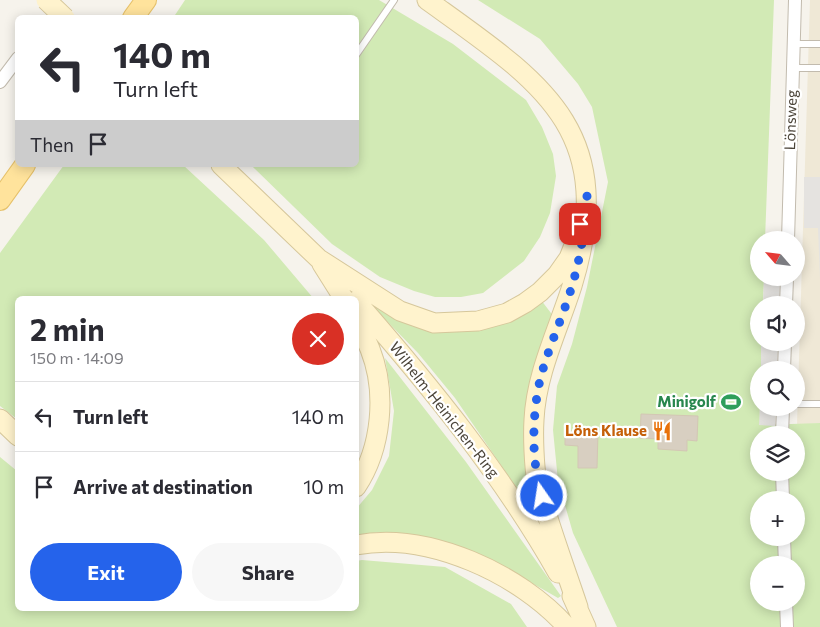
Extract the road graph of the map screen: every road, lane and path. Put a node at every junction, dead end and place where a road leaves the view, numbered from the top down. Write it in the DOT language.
graph roads {
  1 [pos="46,0"];
  2 [pos="59,0"];
  3 [pos="146,0"];
  4 [pos="394,0"];
  5 [pos="427,0"];
  6 [pos="794,0"];
  7 [pos="49,15"];
  8 [pos="62,15"];
  9 [pos="135,15"];
  10 [pos="793,44"];
  11 [pos="820,44"];
  12 [pos="359,51"];
  13 [pos="15,62"];
  14 [pos="793,68"];
  15 [pos="820,68"];
  16 [pos="0,82"];
  17 [pos="24,167"];
  18 [pos="223,167"];
  19 [pos="587,196"];
  20 [pos="0,200"];
  21 [pos="788,231"];
  22 [pos="319,259"];
  23 [pos="342,296"];
  24 [pos="351,296"];
  25 [pos="359,305"];
  26 [pos="359,327"];
  27 [pos="805,404"];
  28 [pos="820,404"];
  29 [pos="0,419"];
  30 [pos="0,425"];
  31 [pos="15,434"];
  32 [pos="15,435"];
  33 [pos="359,481"];
  34 [pos="359,544"];
  35 [pos="578,607"];
  36 [pos="786,611"];
  37 [pos="567,627"];
  38 [pos="586,627"];
  39 [pos="786,627"];
  1 -- 8 [label="main road, bridge"];
  2 -- 7 [label="street"];
  3 -- 9 [label="main road"];
  4 -- 12 [label="lane"];
  5 -- 19 [label="main road"];
  6 -- 10 [label="street, Lönsweg"];
  10 -- 11 [label="lane"];
  10 -- 14 [label="street, Lönsweg"];
  13 -- 16 [label="street"];
  14 -- 15 [label="lane"];
  14 -- 21 [label="street, Lönsweg"];
  17 -- 20 [label="main road"];
  18 -- 22 [label="main road"];
  19 -- 22 [label="main road"];
  19 -- 35 [label="main road"];
  22 -- 23 [label="main road"];
  22 -- 24 [label="main road, Wilhelm-Heinichen-Ring"];
  25 -- 35 [label="main road, Wilhelm-Heinichen-Ring"];
  26 -- 33 [label="main road"];
  27 -- 28 [label="lane"];
  29 -- 31 [label="main road"];
  30 -- 32 [label="main road"];
  34 -- 37 [label="main road"];
  35 -- 38 [label="main road, Wilhelm-Heinichen-Ring"];
  36 -- 39 [label="street"];
}
